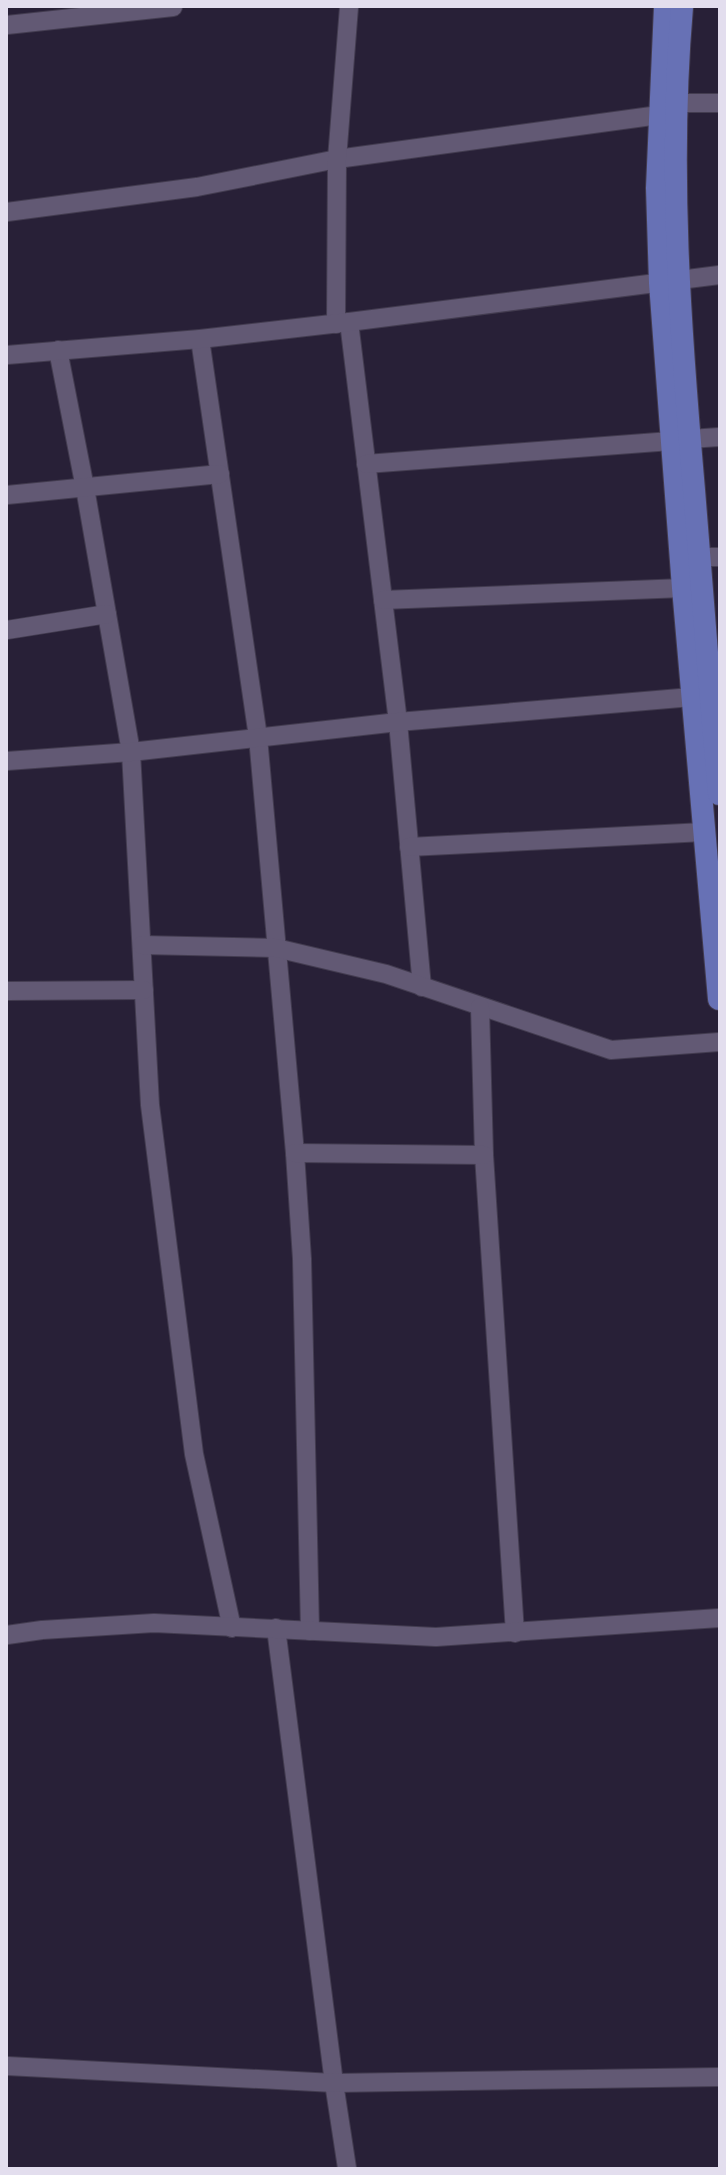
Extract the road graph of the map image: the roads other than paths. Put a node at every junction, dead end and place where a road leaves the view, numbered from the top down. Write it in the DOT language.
graph roads {
  1 [pos="173,7"];
  2 [pos="349,7"];
  3 [pos="665,7"];
  4 [pos="682,7"];
  5 [pos="7,25"];
  6 [pos="719,103"];
  7 [pos="668,109"];
  8 [pos="337,159"];
  9 [pos="7,212"];
  10 [pos="719,275"];
  11 [pos="669,282"];
  12 [pos="342,323"];
  13 [pos="200,339"];
  14 [pos="58,350"];
  15 [pos="7,355"];
  16 [pos="719,437"];
  17 [pos="680,440"];
  18 [pos="366,464"];
  19 [pos="220,474"];
  20 [pos="85,488"];
  21 [pos="7,496"];
  22 [pos="709,557"];
  23 [pos="683,588"];
  24 [pos="383,600"];
  25 [pos="107,614"];
  26 [pos="7,630"];
  27 [pos="692,697"];
  28 [pos="398,722"];
  29 [pos="258,737"];
  30 [pos="131,752"];
  31 [pos="7,761"];
  32 [pos="718,769"];
  33 [pos="719,794"];
  34 [pos="704,832"];
  35 [pos="409,847"];
  36 [pos="142,945"];
  37 [pos="276,948"];
  38 [pos="422,986"];
  39 [pos="144,990"];
  40 [pos="7,991"];
  41 [pos="719,999"];
  42 [pos="480,1007"];
  43 [pos="719,1042"];
  44 [pos="295,1153"];
  45 [pos="484,1154"];
  46 [pos="719,1618"];
  47 [pos="232,1628"];
  48 [pos="276,1628"];
  49 [pos="310,1631"];
  50 [pos="515,1633"];
  51 [pos="7,1635"];
  52 [pos="7,2066"];
  53 [pos="719,2077"];
  54 [pos="334,2083"];
  55 [pos="347,2168"];
  1 -- 5 [label="street"];
  2 -- 8 [label="street"];
  3 -- 7 [label="main road"];
  4 -- 7 [label="main road"];
  6 -- 7 [label="street"];
  7 -- 8 [label="street"];
  7 -- 11 [label="main road"];
  8 -- 9 [label="street"];
  8 -- 12 [label="street"];
  10 -- 11 [label="street"];
  11 -- 12 [label="street"];
  11 -- 17 [label="main road"];
  12 -- 13 [label="street"];
  12 -- 18 [label="street"];
  13 -- 14 [label="street"];
  13 -- 19 [label="street"];
  14 -- 15 [label="street"];
  14 -- 20 [label="street"];
  16 -- 17 [label="street"];
  17 -- 18 [label="street"];
  17 -- 22 [label="main road"];
  17 -- 23 [label="main road"];
  18 -- 24 [label="street"];
  19 -- 20 [label="street"];
  19 -- 29 [label="street"];
  20 -- 21 [label="street"];
  20 -- 25 [label="street"];
  22 -- 32 [label="main road"];
  23 -- 24 [label="street"];
  23 -- 27 [label="main road"];
  24 -- 28 [label="street"];
  25 -- 26 [label="street"];
  25 -- 30 [label="street"];
  27 -- 28 [label="street"];
  27 -- 34 [label="main road"];
  28 -- 29 [label="street"];
  28 -- 35 [label="street"];
  29 -- 30 [label="street"];
  29 -- 37 [label="street"];
  30 -- 31 [label="street"];
  30 -- 36 [label="street"];
  32 -- 33 [label="main road"];
  34 -- 35 [label="street"];
  34 -- 41 [label="main road"];
  35 -- 38 [label="street"];
  36 -- 37 [label="street"];
  36 -- 39 [label="street"];
  37 -- 38 [label="street"];
  37 -- 44 [label="street"];
  38 -- 42 [label="street"];
  39 -- 40 [label="street"];
  39 -- 47 [label="street"];
  42 -- 43 [label="street"];
  42 -- 45 [label="street"];
  44 -- 45 [label="street"];
  44 -- 49 [label="street"];
  45 -- 50 [label="street"];
  46 -- 50 [label="street"];
  47 -- 48 [label="street"];
  47 -- 51 [label="street"];
  48 -- 49 [label="street"];
  48 -- 54 [label="street"];
  49 -- 50 [label="street"];
  52 -- 54 [label="street"];
  53 -- 54 [label="street"];
  54 -- 55 [label="street"];
}
